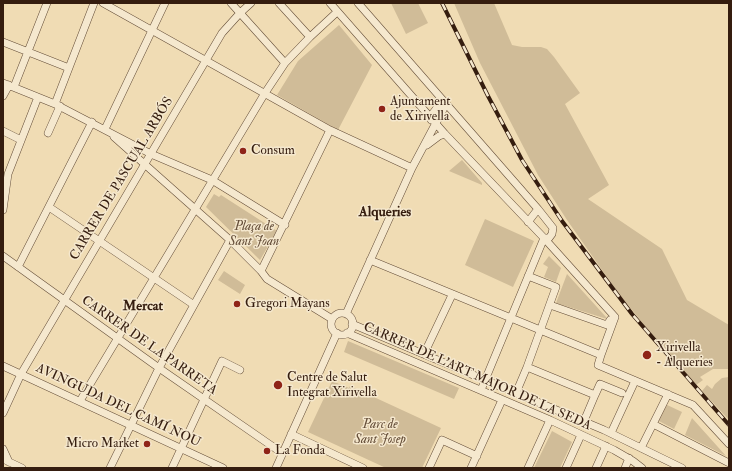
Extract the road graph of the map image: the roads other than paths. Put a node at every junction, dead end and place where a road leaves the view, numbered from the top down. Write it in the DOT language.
graph roads {
  1 [pos="47,3"];
  2 [pos="94,3"];
  3 [pos="103,3"];
  4 [pos="165,3"];
  5 [pos="231,3"];
  6 [pos="251,3"];
  7 [pos="279,3"];
  8 [pos="330,3"];
  9 [pos="358,3"];
  10 [pos="338,12"];
  11 [pos="240,13"];
  12 [pos="152,30"];
  13 [pos="310,37"];
  14 [pos="3,42"];
  15 [pos="28,52"];
  16 [pos="206,61"];
  17 [pos="285,63"];
  18 [pos="69,68"];
  19 [pos="8,85"];
  20 [pos="265,93"];
  21 [pos="3,96"];
  22 [pos="38,97"];
  23 [pos="445,102"];
  24 [pos="57,105"];
  25 [pos="430,117"];
  26 [pos="92,122"];
  27 [pos="436,124"];
  28 [pos="105,129"];
  29 [pos="330,130"];
  30 [pos="3,131"];
  31 [pos="48,133"];
  32 [pos="446,134"];
  33 [pos="21,140"];
  34 [pos="151,154"];
  35 [pos="419,154"];
  36 [pos="144,165"];
  37 [pos="412,168"];
  38 [pos="5,173"];
  39 [pos="212,180"];
  40 [pos="4,193"];
  41 [pos="49,207"];
  42 [pos="194,209"];
  43 [pos="538,209"];
  44 [pos="3,210"];
  45 [pos="528,222"];
  46 [pos="285,224"];
  47 [pos="544,238"];
  48 [pos="230,240"];
  49 [pos="100,241"];
  50 [pos="3,256"];
  51 [pos="370,260"];
  52 [pos="18,267"];
  53 [pos="262,271"];
  54 [pos="528,276"];
  55 [pos="153,278"];
  56 [pos="452,295"];
  57 [pos="63,300"];
  58 [pos="194,305"];
  59 [pos="550,305"];
  60 [pos="346,314"];
  61 [pos="511,318"];
  62 [pos="332,319"];
  63 [pos="610,320"];
  64 [pos="352,324"];
  65 [pos="540,330"];
  66 [pos="337,333"];
  67 [pos="347,333"];
  68 [pos="117,339"];
  69 [pos="424,354"];
  70 [pos="601,355"];
  71 [pos="3,366"];
  72 [pos="527,367"];
  73 [pos="159,368"];
  74 [pos="240,370"];
  75 [pos="21,374"];
  76 [pos="486,380"];
  77 [pos="635,381"];
  78 [pos="481,390"];
  79 [pos="516,393"];
  80 [pos="622,393"];
  81 [pos="668,394"];
  82 [pos="595,395"];
  83 [pos="204,399"];
  84 [pos="502,400"];
  85 [pos="80,401"];
  86 [pos="3,413"];
  87 [pos="550,420"];
  88 [pos="584,421"];
  89 [pos="653,424"];
  90 [pos="131,425"];
  91 [pos="604,430"];
  92 [pos="612,433"];
  93 [pos="291,434"];
  94 [pos="581,435"];
  95 [pos="619,437"];
  96 [pos="598,442"];
  97 [pos="729,444"];
  98 [pos="606,446"];
  99 [pos="181,448"];
  100 [pos="641,448"];
  101 [pos="3,449"];
  102 [pos="614,450"];
  103 [pos="282,453"];
  104 [pos="477,456"];
  105 [pos="629,458"];
  106 [pos="7,463"];
  107 [pos="729,463"];
  108 [pos="22,468"];
  109 [pos="110,468"];
  110 [pos="172,468"];
  111 [pos="223,468"];
  112 [pos="276,468"];
  113 [pos="363,468"];
  114 [pos="430,468"];
  115 [pos="470,468"];
  116 [pos="528,468"];
  117 [pos="566,468"];
  118 [pos="596,468"];
  119 [pos="624,468"];
  120 [pos="642,468"];
  121 [pos="682,468"];
  1 -- 15 [label="street"];
  2 -- 18 [label="street"];
  3 -- 12 [label="street"];
  4 -- 12 [label="street"];
  5 -- 11 [label="street"];
  6 -- 11 [label="street, CARRER DE PASCUAL ARBÓS"];
  7 -- 13 [label="street"];
  8 -- 10 [label="street"];
  9 -- 23 [label="street"];
  10 -- 13 [label="street"];
  10 -- 25 [label="street"];
  11 -- 16 [label="street, CARRER DE PASCUAL ARBÓS"];
  11 -- 17 [label="street"];
  12 -- 16 [label="street"];
  12 -- 28 [label="street"];
  13 -- 17 [label="street"];
  14 -- 15 [label="street"];
  15 -- 18 [label="street"];
  15 -- 19 [label="street"];
  16 -- 20 [label="street"];
  16 -- 34 [label="street, CARRER DE PASCUAL ARBÓS"];
  17 -- 20 [label="street"];
  18 -- 24 [label="street"];
  19 -- 21 [label="street"];
  19 -- 22 [label="street"];
  20 -- 29 [label="street"];
  20 -- 39 [label="street"];
  22 -- 24 [label="street"];
  22 -- 33 [label="street"];
  23 -- 25 [label="street"];
  23 -- 27 [label="street"];
  23 -- 43 [label="street"];
  24 -- 26 [label="street"];
  24 -- 31 [label="street"];
  25 -- 27 [label="street"];
  25 -- 35 [label="street"];
  26 -- 28 [label="street"];
  26 -- 41 [label="street"];
  27 -- 32 [label="street"];
  27 -- 35 [label="street"];
  28 -- 34 [label="street"];
  28 -- 36 [label="street"];
  29 -- 37 [label="street"];
  29 -- 46 [label="street"];
  30 -- 33 [label="street"];
  32 -- 35 [label="street"];
  32 -- 45 [label="street"];
  33 -- 38 [label="street"];
  34 -- 36 [label="street, CARRER DE PASCUAL ARBÓS"];
  34 -- 39 [label="street"];
  35 -- 37 [label="street"];
  36 -- 42 [label="street"];
  36 -- 49 [label="street, CARRER DE PASCUAL ARBÓS"];
  37 -- 51 [label="street"];
  38 -- 40 [label="street"];
  39 -- 42 [label="street"];
  39 -- 46 [label="street"];
  40 -- 44 [label="street"];
  41 -- 49 [label="street"];
  41 -- 52 [label="street"];
  42 -- 48 [label="street"];
  42 -- 55 [label="street"];
  43 -- 45 [label="street"];
  43 -- 47 [label="street"];
  45 -- 47 [label="street"];
  46 -- 53 [label="street"];
  47 -- 54 [label="street"];
  47 -- 70 [label="street"];
  48 -- 53 [label="street"];
  48 -- 58 [label="street"];
  49 -- 55 [label="street"];
  49 -- 57 [label="street, CARRER DE PASCUAL ARBÓS"];
  50 -- 52 [label="street, CARRER DE LA PARRETA"];
  51 -- 56 [label="street"];
  51 -- 60 [label="street"];
  52 -- 57 [label="street, CARRER DE LA PARRETA"];
  53 -- 62 [label="street"];
  54 -- 59 [label="street"];
  54 -- 61 [label="street"];
  55 -- 58 [label="street"];
  55 -- 68 [label="street"];
  56 -- 61 [label="street"];
  56 -- 69 [label="street"];
  57 -- 68 [label="street, CARRER DE LA PARRETA"];
  57 -- 75 [label="street, CARRER DE PASCUAL ARBÓS"];
  58 -- 73 [label="street"];
  59 -- 63 [label="street"];
  59 -- 65 [label="street"];
  60 -- 62 [label="street"];
  60 -- 64 [label="street"];
  61 -- 65 [label="street"];
  61 -- 76 [label="street"];
  62 -- 66 [label="street"];
  64 -- 67 [label="street"];
  64 -- 69 [label="street, CARRER DE L'ART MAJOR DE LA SEDA"];
  65 -- 70 [label="street"];
  65 -- 72 [label="street"];
  66 -- 67 [label="street"];
  66 -- 93 [label="street"];
  67 -- 78 [label="street, CARRER DE L'ART MAJOR DE LA SEDA"];
  68 -- 73 [label="street, CARRER DE LA PARRETA"];
  68 -- 85 [label="street"];
  69 -- 76 [label="street, CARRER DE L'ART MAJOR DE LA SEDA"];
  70 -- 77 [label="street"];
  71 -- 75 [label="street, AVINGUDA DEL CAMÍ NOU"];
  72 -- 79 [label="street"];
  72 -- 82 [label="street"];
  73 -- 83 [label="street, CARRER DE LA PARRETA"];
  73 -- 90 [label="street"];
  74 -- 83 [label="street"];
  75 -- 85 [label="street, AVINGUDA DEL CAMÍ NOU"];
  75 -- 86 [label="street, CARRER DE PASCUAL ARBÓS"];
  76 -- 78 [label="street"];
  76 -- 79 [label="street, CARRER DE L'ART MAJOR DE LA SEDA"];
  77 -- 81 [label="street"];
  77 -- 92 [label="street"];
  78 -- 84 [label="street, CARRER DE L'ART MAJOR DE LA SEDA"];
  79 -- 88 [label="street, CARRER DE L'ART MAJOR DE LA SEDA"];
  80 -- 82 [label="street"];
  81 -- 89 [label="street"];
  81 -- 97 [label="street"];
  82 -- 88 [label="street"];
  83 -- 99 [label="street"];
  83 -- 103 [label="street, CARRER DE LA PARRETA"];
  84 -- 87 [label="street, CARRER DE L'ART MAJOR DE LA SEDA"];
  84 -- 104 [label="street"];
  85 -- 90 [label="street, AVINGUDA DEL CAMÍ NOU"];
  87 -- 94 [label="street, CARRER DE L'ART MAJOR DE LA SEDA"];
  87 -- 116 [label="street"];
  88 -- 91 [label="street, CARRER DE L'ART MAJOR DE LA SEDA"];
  89 -- 100 [label="street"];
  89 -- 107 [label="street"];
  90 -- 99 [label="street, AVINGUDA DEL CAMÍ NOU"];
  90 -- 109 [label="street"];
  91 -- 92 [label="street, CARRER DE L'ART MAJOR DE LA SEDA"];
  91 -- 96 [label="street, CARRER DE L'ART MAJOR DE LA SEDA"];
  92 -- 95 [label="street, CARRER DE L'ART MAJOR DE LA SEDA"];
  93 -- 103 [label="street"];
  93 -- 113 [label="street"];
  94 -- 96 [label="street, CARRER DE L'ART MAJOR DE LA SEDA"];
  94 -- 117 [label="street"];
  95 -- 100 [label="street, CARRER DE L'ART MAJOR DE LA SEDA"];
  95 -- 102 [label="street"];
  96 -- 98 [label="street, CARRER DE L'ART MAJOR DE LA SEDA"];
  98 -- 102 [label="street, CARRER DE L'ART MAJOR DE LA SEDA"];
  98 -- 118 [label="street"];
  99 -- 110 [label="street"];
  99 -- 111 [label="street, AVINGUDA DEL CAMÍ NOU"];
  100 -- 121 [label="street, CARRER DE L'ART MAJOR DE LA SEDA"];
  101 -- 106 [label="street"];
  102 -- 105 [label="street, CARRER DE L'ART MAJOR DE LA SEDA"];
  103 -- 112 [label="street"];
  104 -- 114 [label="street"];
  104 -- 115 [label="street"];
  105 -- 119 [label="street"];
  105 -- 120 [label="street, CARRER DE L'ART MAJOR DE LA SEDA"];
  106 -- 108 [label="street"];
}
